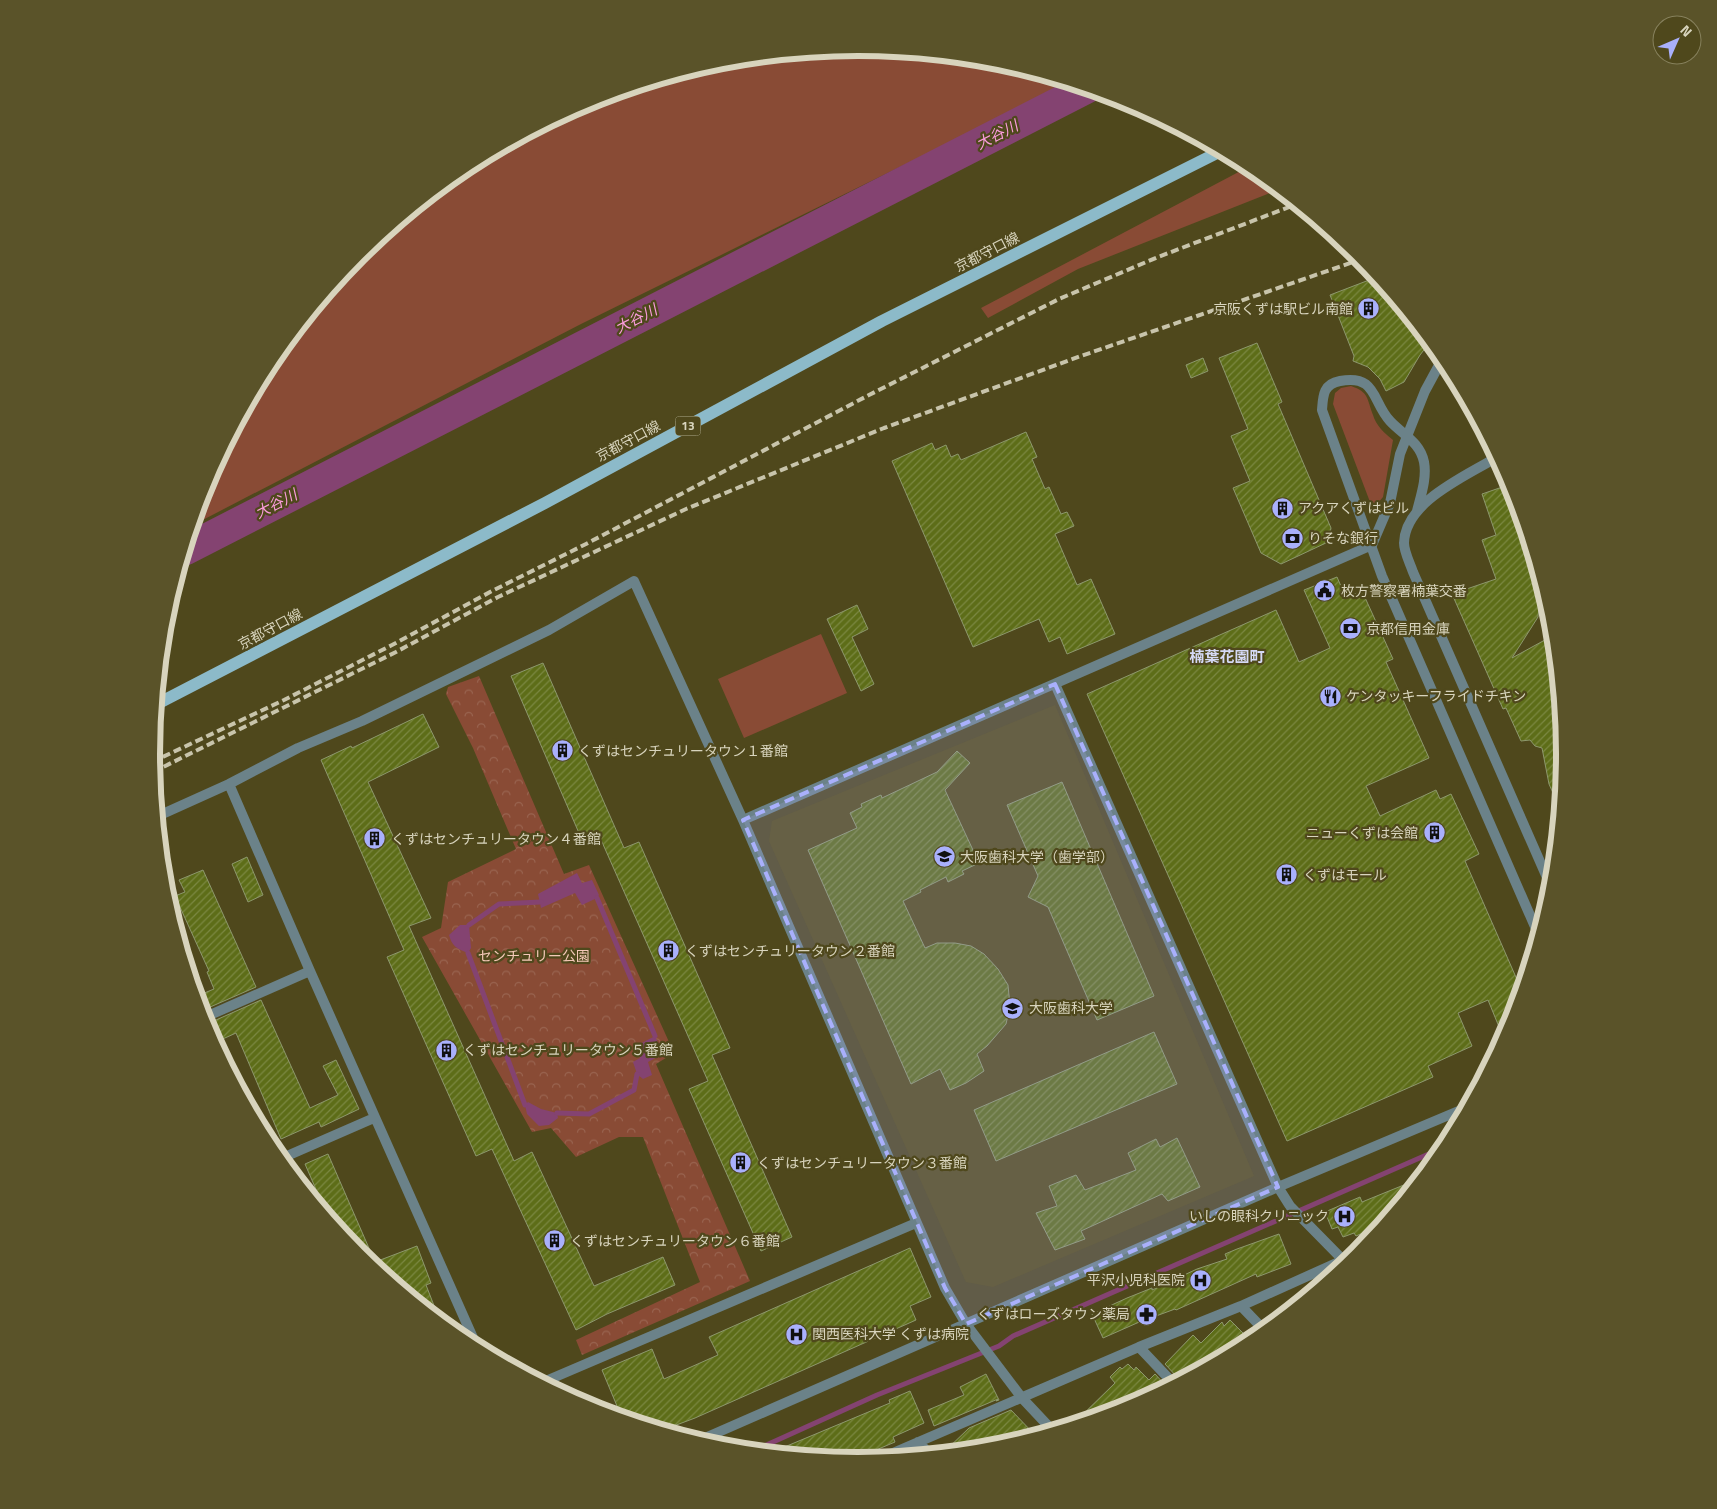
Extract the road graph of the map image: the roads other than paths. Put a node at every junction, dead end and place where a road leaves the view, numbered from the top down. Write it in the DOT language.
graph roads {
  1 [pos="1215,154"];
  2 [pos="1439,366"];
  3 [pos="1408,436"];
  4 [pos="1492,461"];
  5 [pos="1417,511"];
  6 [pos="1372,544"];
  7 [pos="1055,684"];
  8 [pos="163,701"];
  9 [pos="229,784"];
  10 [pos="163,814"];
  11 [pos="743,820"];
  12 [pos="1546,875"];
  13 [pos="1535,927"];
  14 [pos="310,972"];
  15 [pos="210,1015"];
  16 [pos="1459,1111"];
  17 [pos="374,1118"];
  18 [pos="288,1156"];
  19 [pos="1278,1187"];
  20 [pos="916,1223"];
  21 [pos="1341,1258"];
  22 [pos="1331,1268"];
  23 [pos="1241,1306"];
  24 [pos="966,1324"];
  25 [pos="1260,1325"];
  26 [pos="472,1336"];
  27 [pos="1139,1348"];
  28 [pos="548,1380"];
  29 [pos="1170,1380"];
  30 [pos="1022,1398"];
  31 [pos="1048,1426"];
  32 [pos="709,1436"];
  33 [pos="918,1442"];
  34 [pos="925,1449"];
  35 [pos="898,1451"];
  1 -- 8 [label="main road, 京都守口線 / 13"];
  2 -- 3 [label="street"];
  3 -- 5 [label="street"];
  3 -- 6 [label="street"];
  3 -- 6 [label="street"];
  4 -- 5 [label="street"];
  5 -- 12 [label="street"];
  6 -- 7 [label="street"];
  6 -- 13 [label="street"];
  7 -- 11 [label="street"];
  7 -- 19 [label="street"];
  9 -- 10 [label="street"];
  9 -- 11 [label="street"];
  9 -- 14 [label="street"];
  11 -- 20 [label="street"];
  14 -- 15 [label="street"];
  14 -- 17 [label="street"];
  16 -- 19 [label="street"];
  17 -- 18 [label="street"];
  17 -- 26 [label="street"];
  19 -- 21 [label="street"];
  19 -- 24 [label="street"];
  20 -- 24 [label="street"];
  20 -- 28 [label="street"];
  22 -- 23 [label="street"];
  23 -- 25 [label="street"];
  23 -- 27 [label="street"];
  24 -- 30 [label="street"];
  24 -- 32 [label="street"];
  27 -- 29 [label="street"];
  27 -- 30 [label="street"];
  30 -- 31 [label="street"];
  30 -- 33 [label="street"];
  33 -- 34 [label="street"];
  33 -- 35 [label="street"];
}
